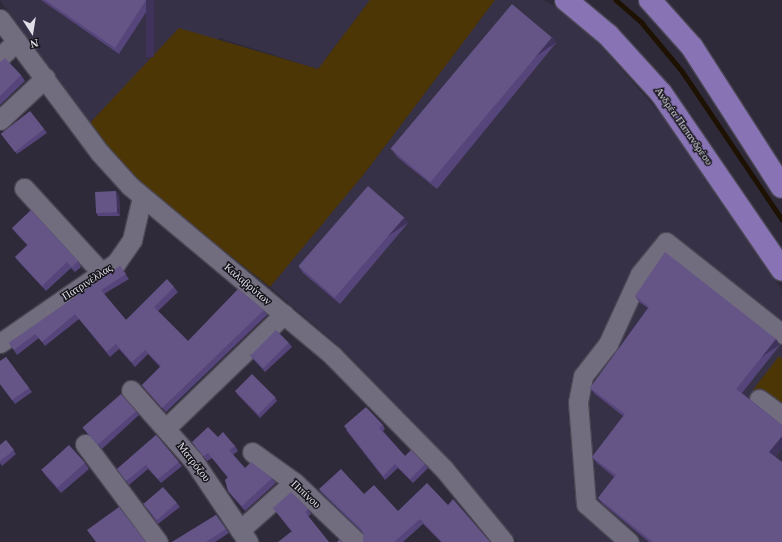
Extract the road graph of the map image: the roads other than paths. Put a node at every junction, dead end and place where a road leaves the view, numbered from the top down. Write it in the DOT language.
graph roads {
  1 [pos="566,0"];
  2 [pos="650,0"];
  3 [pos="0,19"];
  4 [pos="17,41"];
  5 [pos="0,57"];
  6 [pos="45,78"];
  7 [pos="0,120"];
  8 [pos="782,187"];
  9 [pos="24,188"];
  10 [pos="142,197"];
  11 [pos="782,270"];
  12 [pos="102,273"];
  13 [pos="284,314"];
  14 [pos="782,334"];
  15 [pos="0,343"];
  16 [pos="131,390"];
  17 [pos="759,399"];
  18 [pos="782,416"];
  19 [pos="166,428"];
  20 [pos="85,444"];
  21 [pos="252,452"];
  22 [pos="294,482"];
  23 [pos="242,538"];
  24 [pos="158,542"];
  25 [pos="357,542"];
  26 [pos="504,542"];
  27 [pos="629,542"];
  1 -- 11 [label="main road, Ανδρέα Παπανδρέου"];
  2 -- 8 [label="main road"];
  3 -- 4 [label="street, Καλαβρύτων"];
  4 -- 5 [label="street"];
  4 -- 6 [label="street, Καλαβρύτων"];
  6 -- 7 [label="street"];
  6 -- 10 [label="street, Καλαβρύτων"];
  9 -- 12 [label="street"];
  10 -- 12 [label="street, Πατρινέλλας"];
  10 -- 13 [label="street, Καλαβρύτων"];
  12 -- 15 [label="street, Πατρινέλλας"];
  13 -- 19 [label="street"];
  13 -- 26 [label="street, Καλαβρύτων"];
  14 -- 27 [label="street"];
  16 -- 19 [label="street, Ματρόζου"];
  17 -- 18 [label="street"];
  19 -- 23 [label="street, Ματρόζου"];
  20 -- 24 [label="street"];
  21 -- 22 [label="street, Πιπίνου"];
  22 -- 23 [label="street"];
  22 -- 25 [label="street, Πιπίνου"];
}
